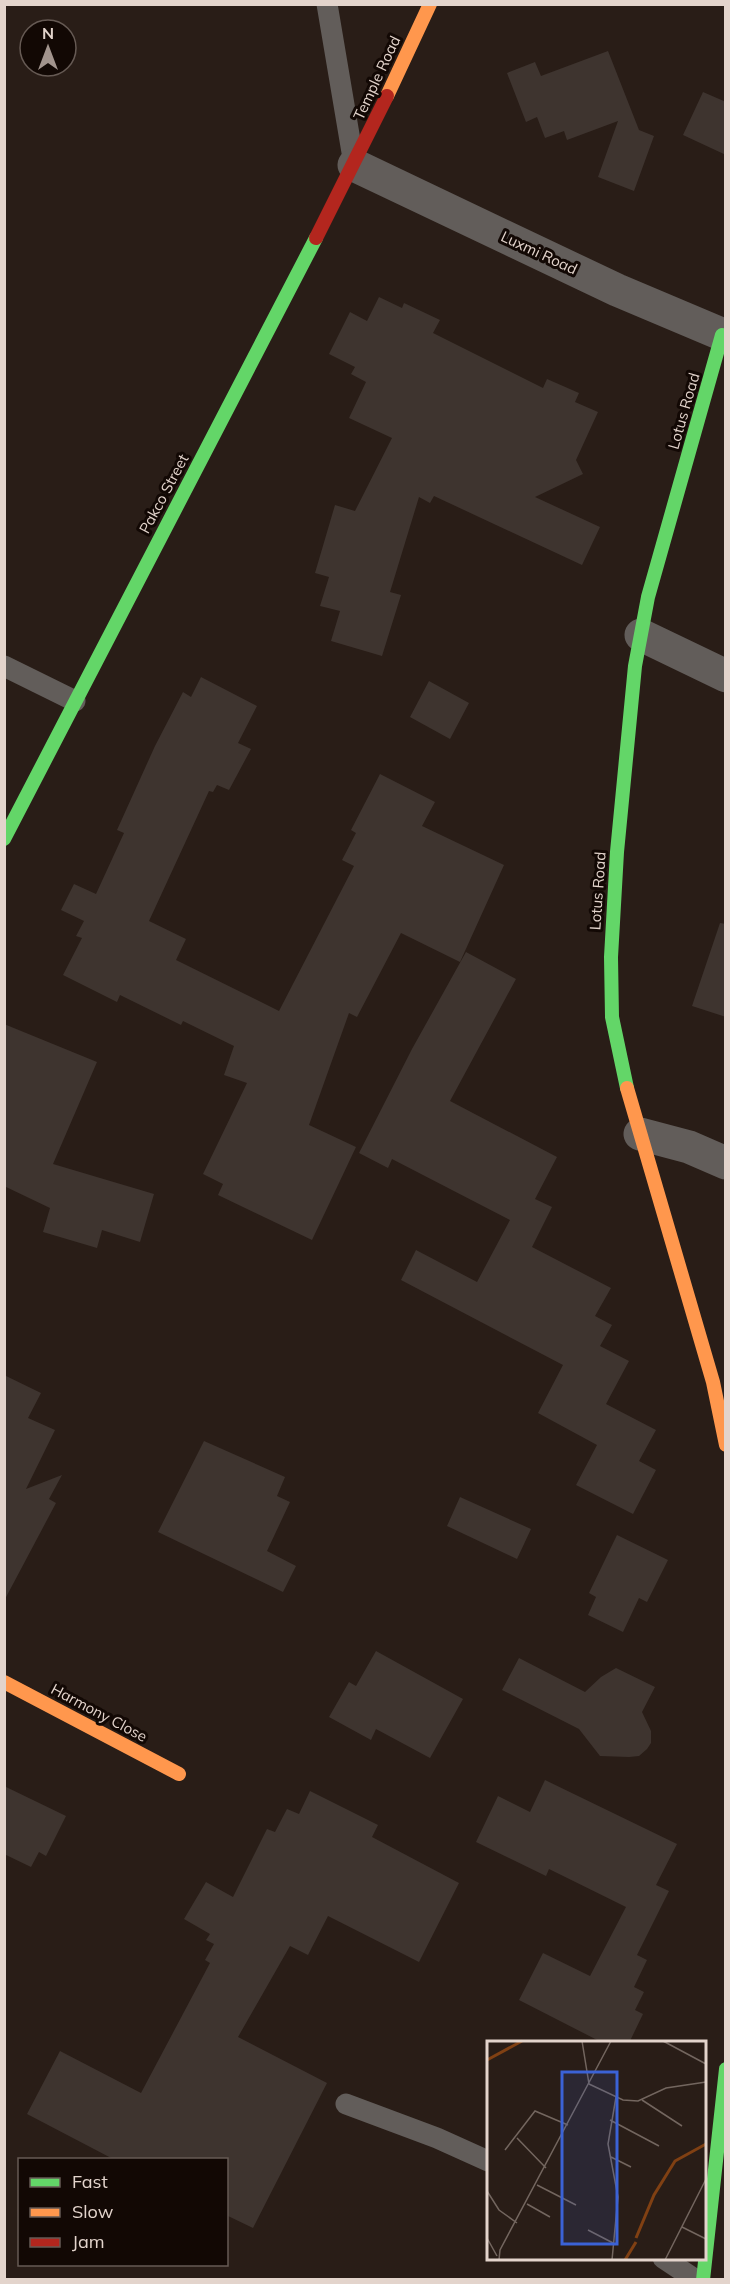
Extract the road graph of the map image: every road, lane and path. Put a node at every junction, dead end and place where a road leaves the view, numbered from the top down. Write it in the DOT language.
graph roads {
  1 [pos="327,4"];
  2 [pos="430,4"];
  3 [pos="354,165"];
  4 [pos="724,335"];
  5 [pos="641,635"];
  6 [pos="4,666"];
  7 [pos="726,676"];
  8 [pos="75,701"];
  9 [pos="4,839"];
  10 [pos="640,1134"];
  11 [pos="726,1163"];
  12 [pos="726,1445"];
  13 [pos="4,1682"];
  14 [pos="179,1774"];
  15 [pos="726,2069"];
  16 [pos="346,2104"];
  17 [pos="487,2160"];
  18 [pos="706,2252"];
  19 [pos="665,2260"];
  20 [pos="705,2260"];
  21 [pos="696,2280"];
  22 [pos="703,2280"];
  1 -- 3 [label="lane"];
  2 -- 3 [label="street, Temple Road"];
  3 -- 4 [label="street, Luxmi Road"];
  3 -- 8 [label="street, Pakco Street"];
  4 -- 5 [label="street, Lotus Road"];
  5 -- 7 [label="street"];
  5 -- 10 [label="street, Lotus Road"];
  6 -- 8 [label="lane"];
  8 -- 9 [label="street, Pakco Street"];
  10 -- 11 [label="street"];
  10 -- 12 [label="street, Lotus Road"];
  13 -- 14 [label="street, Harmony Close"];
  15 -- 18 [label="street"];
  16 -- 17 [label="lane"];
  19 -- 21 [label="lane"];
  20 -- 22 [label="street"];
}
